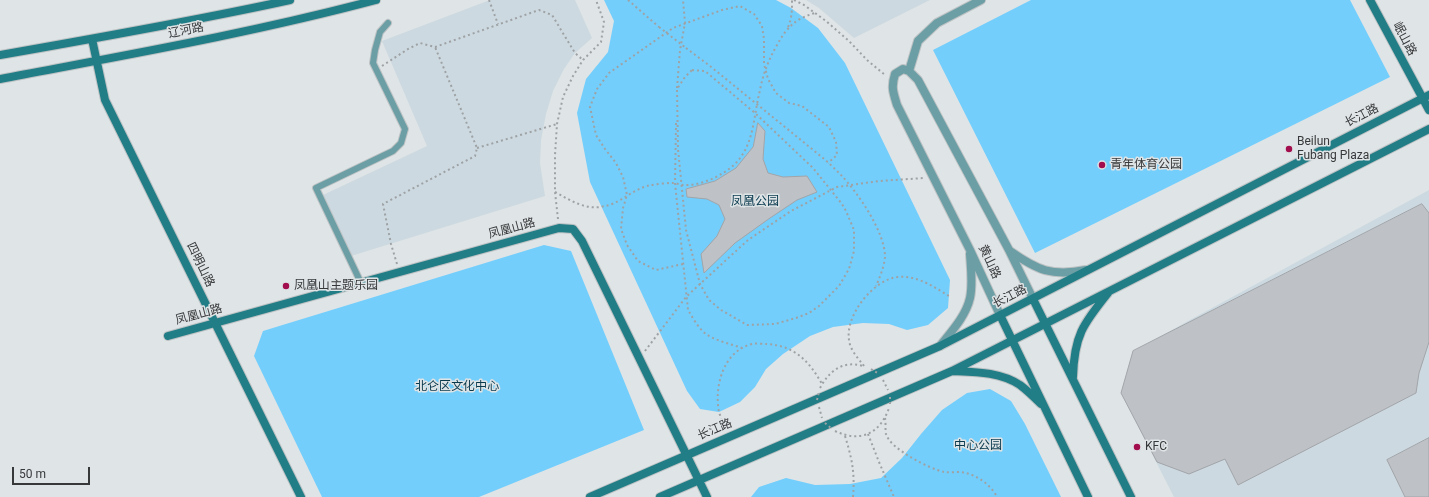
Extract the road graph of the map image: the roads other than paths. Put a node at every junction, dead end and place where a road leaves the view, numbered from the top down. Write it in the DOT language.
graph roads {
  1 [pos="290,0"];
  2 [pos="376,0"];
  3 [pos="981,0"];
  4 [pos="1370,0"];
  5 [pos="388,23"];
  6 [pos="92,39"];
  7 [pos="0,55"];
  8 [pos="97,60"];
  9 [pos="909,71"];
  10 [pos="0,79"];
  11 [pos="1426,96"];
  12 [pos="1429,110"];
  13 [pos="1429,129"];
  14 [pos="970,250"];
  15 [pos="1009,250"];
  16 [pos="1091,269"];
  17 [pos="360,283"];
  18 [pos="1111,290"];
  19 [pos="1033,299"];
  20 [pos="1000,315"];
  21 [pos="215,323"];
  22 [pos="1045,324"];
  23 [pos="168,336"];
  24 [pos="1012,340"];
  25 [pos="940,346"];
  26 [pos="952,371"];
  27 [pos="1073,380"];
  28 [pos="1046,408"];
  29 [pos="687,455"];
  30 [pos="699,480"];
  31 [pos="301,497"];
  32 [pos="590,497"];
  33 [pos="660,497"];
  34 [pos="707,497"];
  35 [pos="1088,497"];
  36 [pos="1131,497"];
  1 -- 6 [label="main road, 辽河路"];
  2 -- 8 [label="main road, 辽河路"];
  3 -- 9 [label="street"];
  4 -- 11 [label="main road, 岷山路"];
  5 -- 17 [label="lane"];
  6 -- 7 [label="main road, 辽河路"];
  6 -- 8 [label="main road, 四明山路"];
  8 -- 10 [label="main road, 辽河路"];
  8 -- 21 [label="main road, 四明山路"];
  9 -- 14 [label="street, 黄山路"];
  9 -- 15 [label="street, 黄山路"];
  11 -- 12 [label="main road, 岷山路"];
  11 -- 16 [label="main road, 长江路"];
  13 -- 18 [label="main road"];
  14 -- 20 [label="street, 黄山路"];
  14 -- 25 [label="street"];
  15 -- 16 [label="street"];
  15 -- 19 [label="street, 黄山路"];
  16 -- 19 [label="main road, 长江路"];
  17 -- 21 [label="main road, 凤凰山路"];
  17 -- 29 [label="main road, 凤凰山路"];
  18 -- 22 [label="main road"];
  18 -- 27 [label="main road"];
  19 -- 20 [label="main road, 长江路"];
  19 -- 22 [label="main road, 黄山路"];
  20 -- 24 [label="main road, 黄山路"];
  20 -- 25 [label="main road, 长江路"];
  21 -- 23 [label="main road, 凤凰山路"];
  21 -- 31 [label="main road, 四明山路"];
  22 -- 24 [label="main road"];
  22 -- 27 [label="main road, 黄山路"];
  24 -- 26 [label="main road"];
  24 -- 28 [label="main road, 黄山路"];
  25 -- 29 [label="main road, 长江路"];
  26 -- 28 [label="main road"];
  26 -- 30 [label="main road"];
  27 -- 36 [label="main road, 黄山路"];
  28 -- 35 [label="main road, 黄山路"];
  29 -- 30 [label="main road"];
  29 -- 32 [label="main road, 长江路"];
  30 -- 33 [label="main road"];
  30 -- 34 [label="main road"];
}
